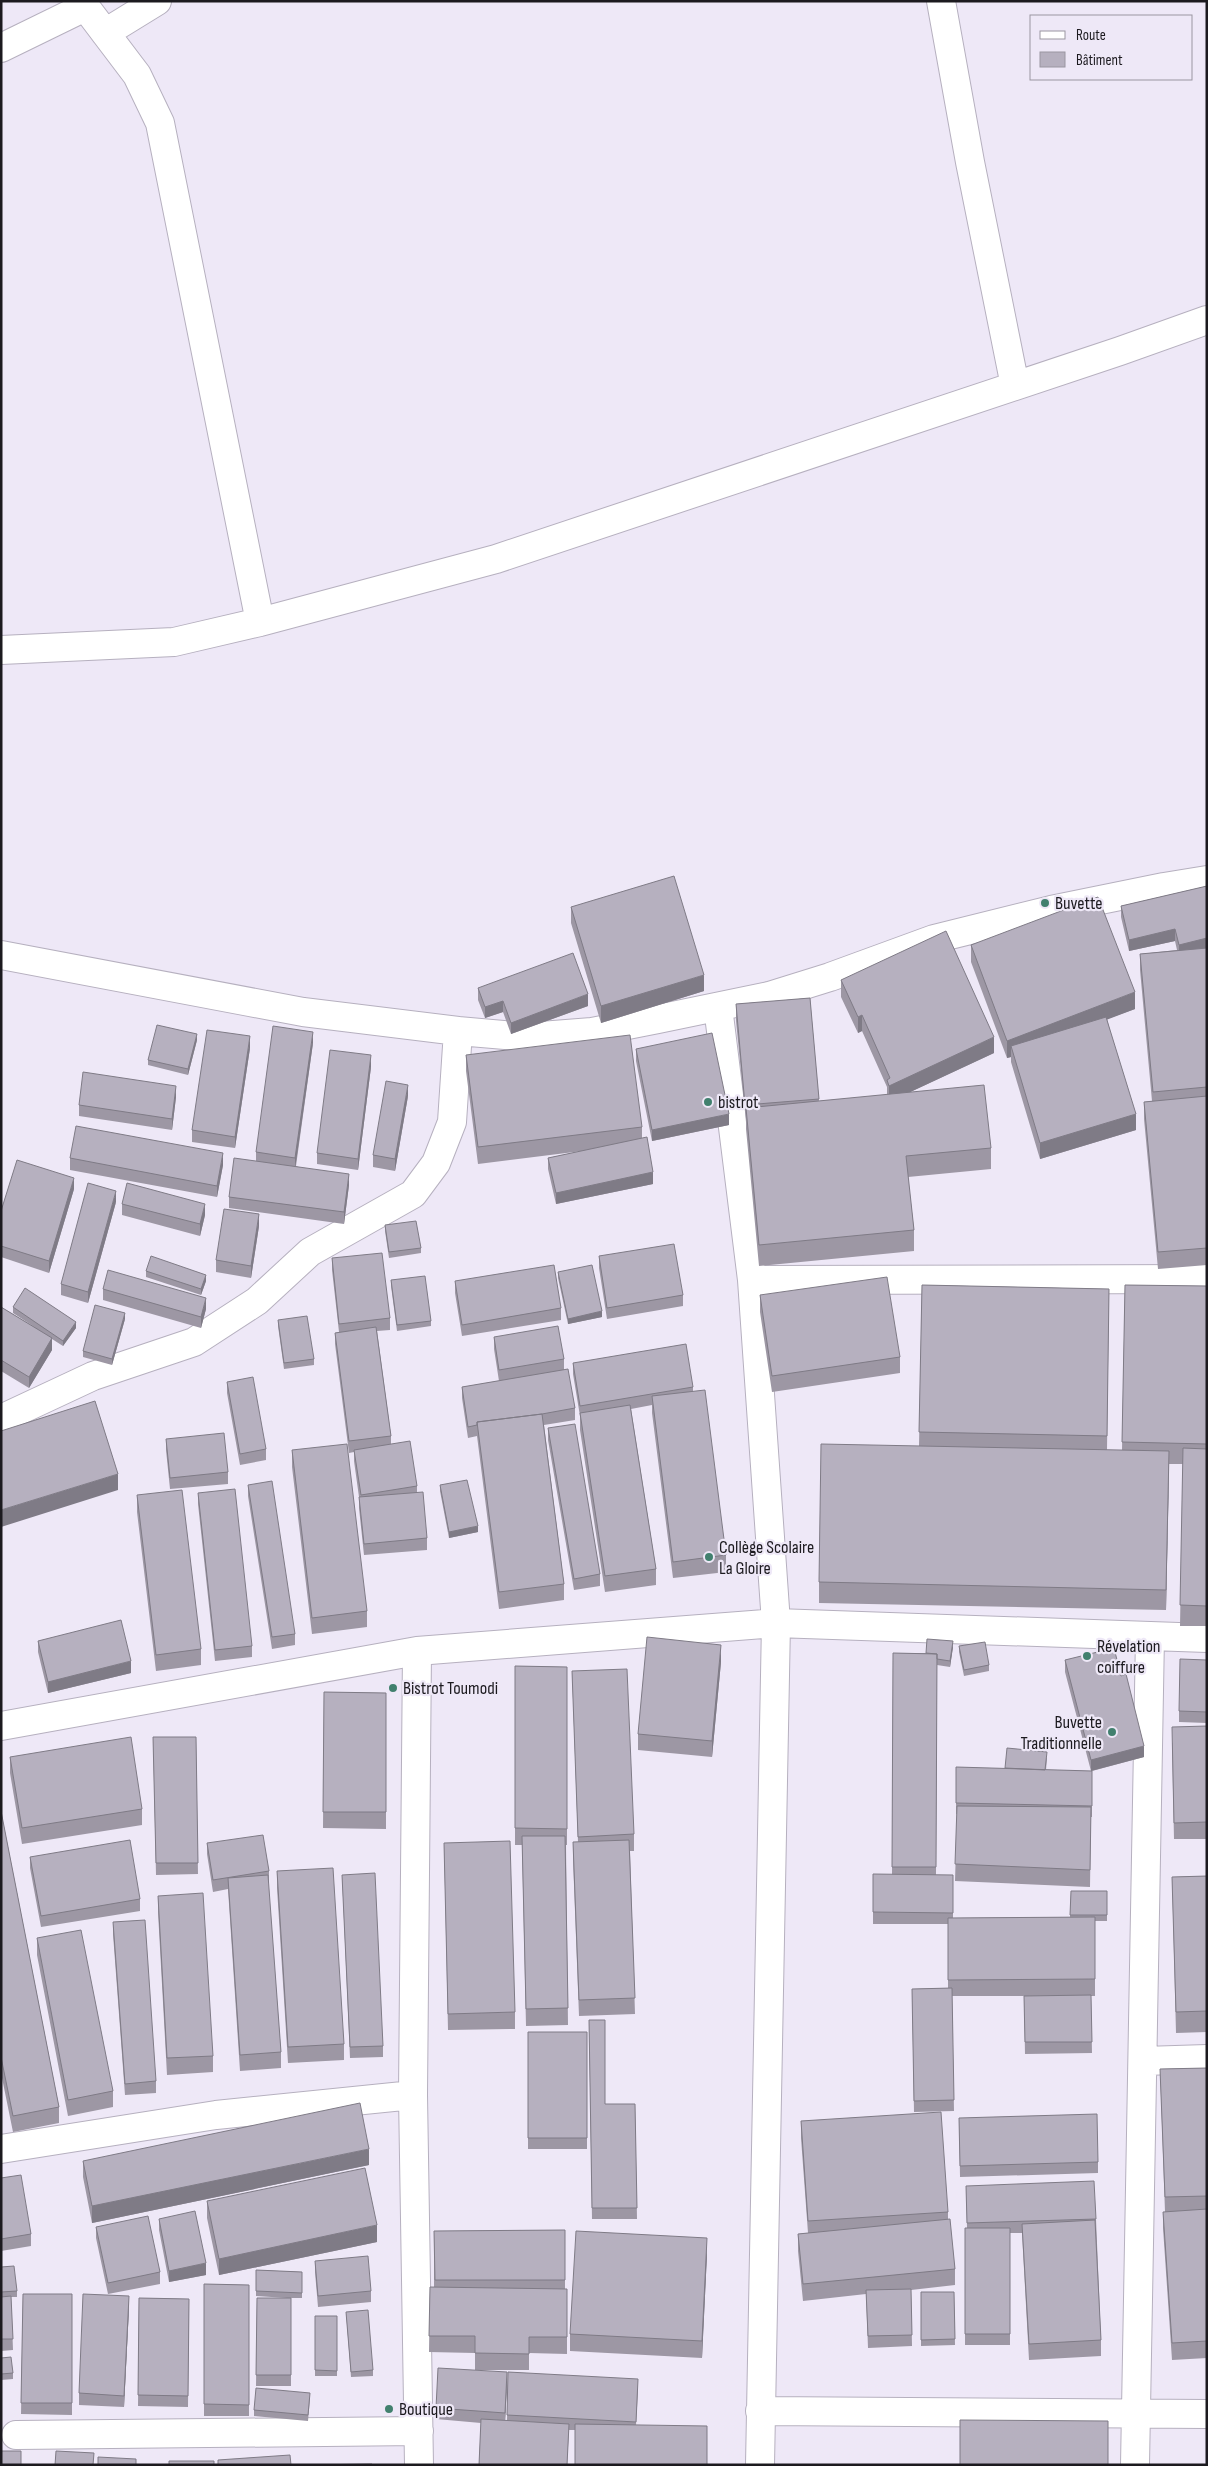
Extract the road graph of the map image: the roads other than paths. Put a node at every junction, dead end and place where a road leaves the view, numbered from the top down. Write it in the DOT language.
graph roads {
  1 [pos="157,1"];
  2 [pos="941,1"];
  3 [pos="83,4"];
  4 [pos="105,33"];
  5 [pos="1,48"];
  6 [pos="1207,320"];
  7 [pos="1015,386"];
  8 [pos="260,622"];
  9 [pos="1,650"];
  10 [pos="1207,880"];
  11 [pos="1,955"];
  12 [pos="718,1007"];
  13 [pos="458,1032"];
  14 [pos="1207,1279"];
  15 [pos="752,1280"];
  16 [pos="1,1419"];
  17 [pos="776,1623"];
  18 [pos="1150,1636"];
  19 [pos="1207,1638"];
  20 [pos="417,1651"];
  21 [pos="1,1726"];
  22 [pos="1207,2059"];
  23 [pos="1144,2061"];
  24 [pos="413,2095"];
  25 [pos="1,2149"];
  26 [pos="760,2411"];
  27 [pos="1207,2414"];
  28 [pos="1135,2415"];
  29 [pos="419,2431"];
  30 [pos="16,2435"];
  31 [pos="419,2465"];
  32 [pos="760,2465"];
  33 [pos="1135,2465"];
  1 -- 4 [label="street"];
  2 -- 7 [label="street"];
  3 -- 4 [label="street"];
  3 -- 5 [label="street"];
  4 -- 8 [label="street"];
  6 -- 7 [label="street"];
  7 -- 8 [label="street"];
  8 -- 9 [label="street"];
  10 -- 12 [label="street"];
  11 -- 13 [label="street"];
  12 -- 13 [label="street"];
  12 -- 15 [label="street"];
  13 -- 16 [label="street"];
  14 -- 15 [label="street"];
  15 -- 17 [label="street"];
  17 -- 18 [label="street"];
  17 -- 20 [label="street"];
  17 -- 26 [label="street"];
  18 -- 19 [label="street"];
  18 -- 23 [label="street"];
  20 -- 21 [label="street"];
  20 -- 24 [label="street"];
  22 -- 23 [label="street"];
  23 -- 28 [label="street"];
  24 -- 25 [label="street"];
  24 -- 29 [label="street"];
  26 -- 28 [label="street"];
  26 -- 32 [label="street"];
  27 -- 28 [label="street"];
  28 -- 33 [label="street"];
  29 -- 30 [label="street"];
  29 -- 31 [label="street"];
}
